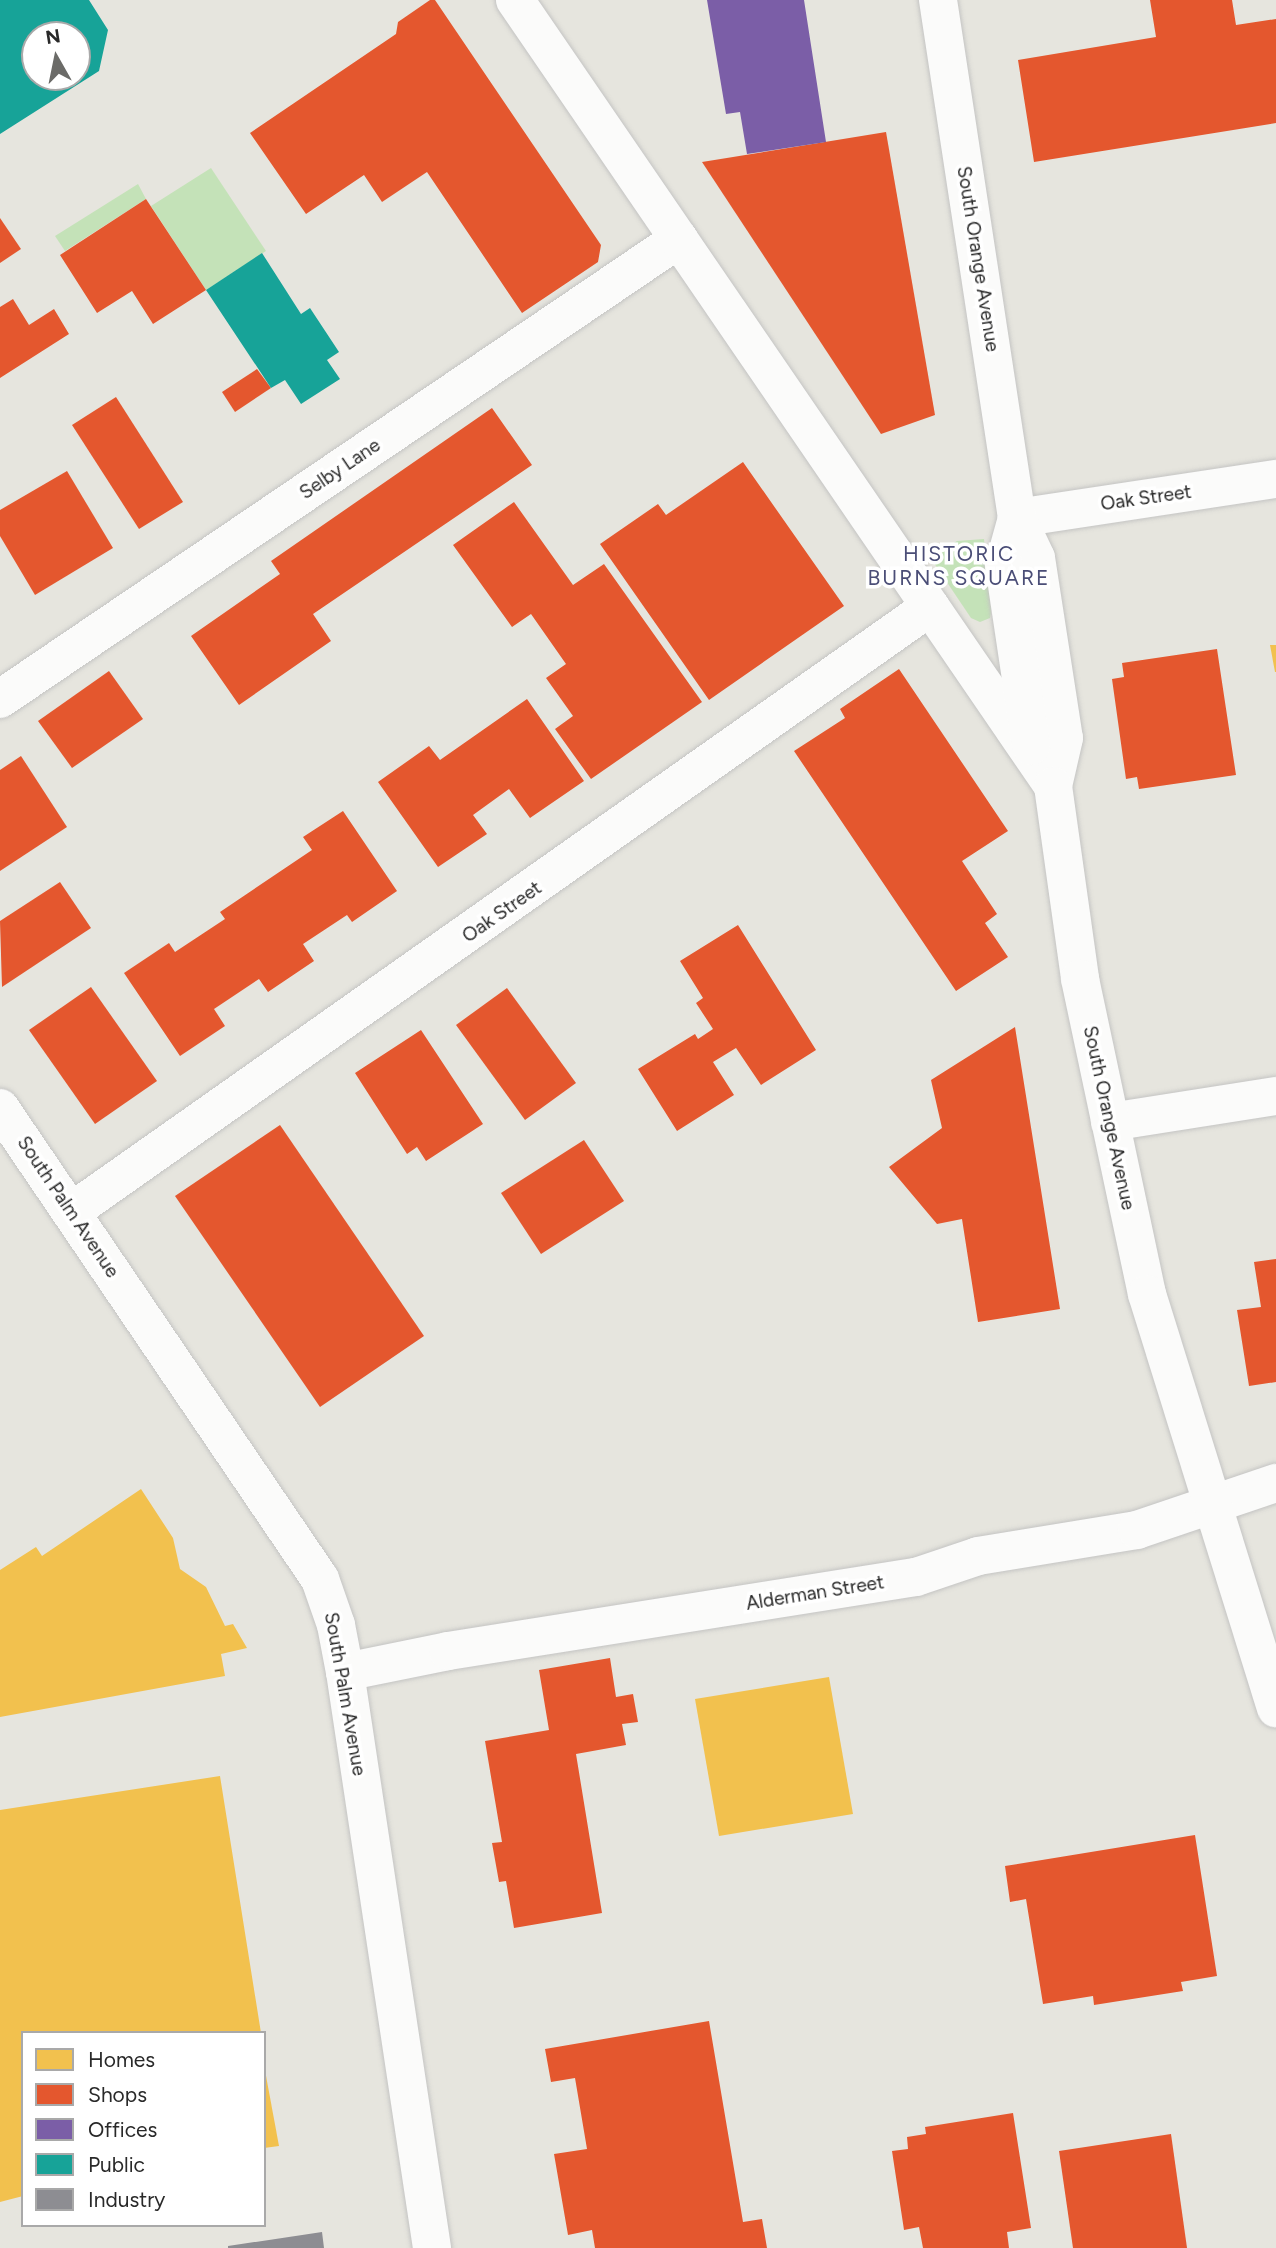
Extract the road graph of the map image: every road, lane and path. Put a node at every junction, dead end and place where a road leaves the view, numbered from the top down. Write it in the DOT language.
graph roads {
  1 [pos="515,0"];
  2 [pos="938,0"];
  3 [pos="679,239"];
  4 [pos="1276,480"];
  5 [pos="1017,518"];
  6 [pos="930,607"];
  7 [pos="0,699"];
  8 [pos="1043,772"];
  9 [pos="1276,1096"];
  10 [pos="0,1108"];
  11 [pos="1110,1122"];
  12 [pos="71,1212"];
  13 [pos="1276,1483"];
  14 [pos="1213,1503"];
  15 [pos="345,1672"];
  16 [pos="1276,1708"];
  17 [pos="432,2248"];
  1 -- 3 [label="street"];
  2 -- 5 [label="street, South Orange Avenue"];
  3 -- 6 [label="street"];
  3 -- 7 [label="street, Selby Lane"];
  4 -- 5 [label="street, Oak Street"];
  5 -- 8 [label="street, South Orange Avenue"];
  6 -- 8 [label="street"];
  6 -- 12 [label="street, Oak Street"];
  8 -- 11 [label="street, South Orange Avenue"];
  9 -- 11 [label="street"];
  10 -- 12 [label="street, South Palm Avenue"];
  11 -- 14 [label="street, South Orange Avenue"];
  12 -- 15 [label="street, South Palm Avenue"];
  13 -- 14 [label="street, Alderman Street"];
  14 -- 15 [label="street, Alderman Street"];
  14 -- 16 [label="street, South Orange Avenue"];
  15 -- 17 [label="street, South Palm Avenue"];
}
